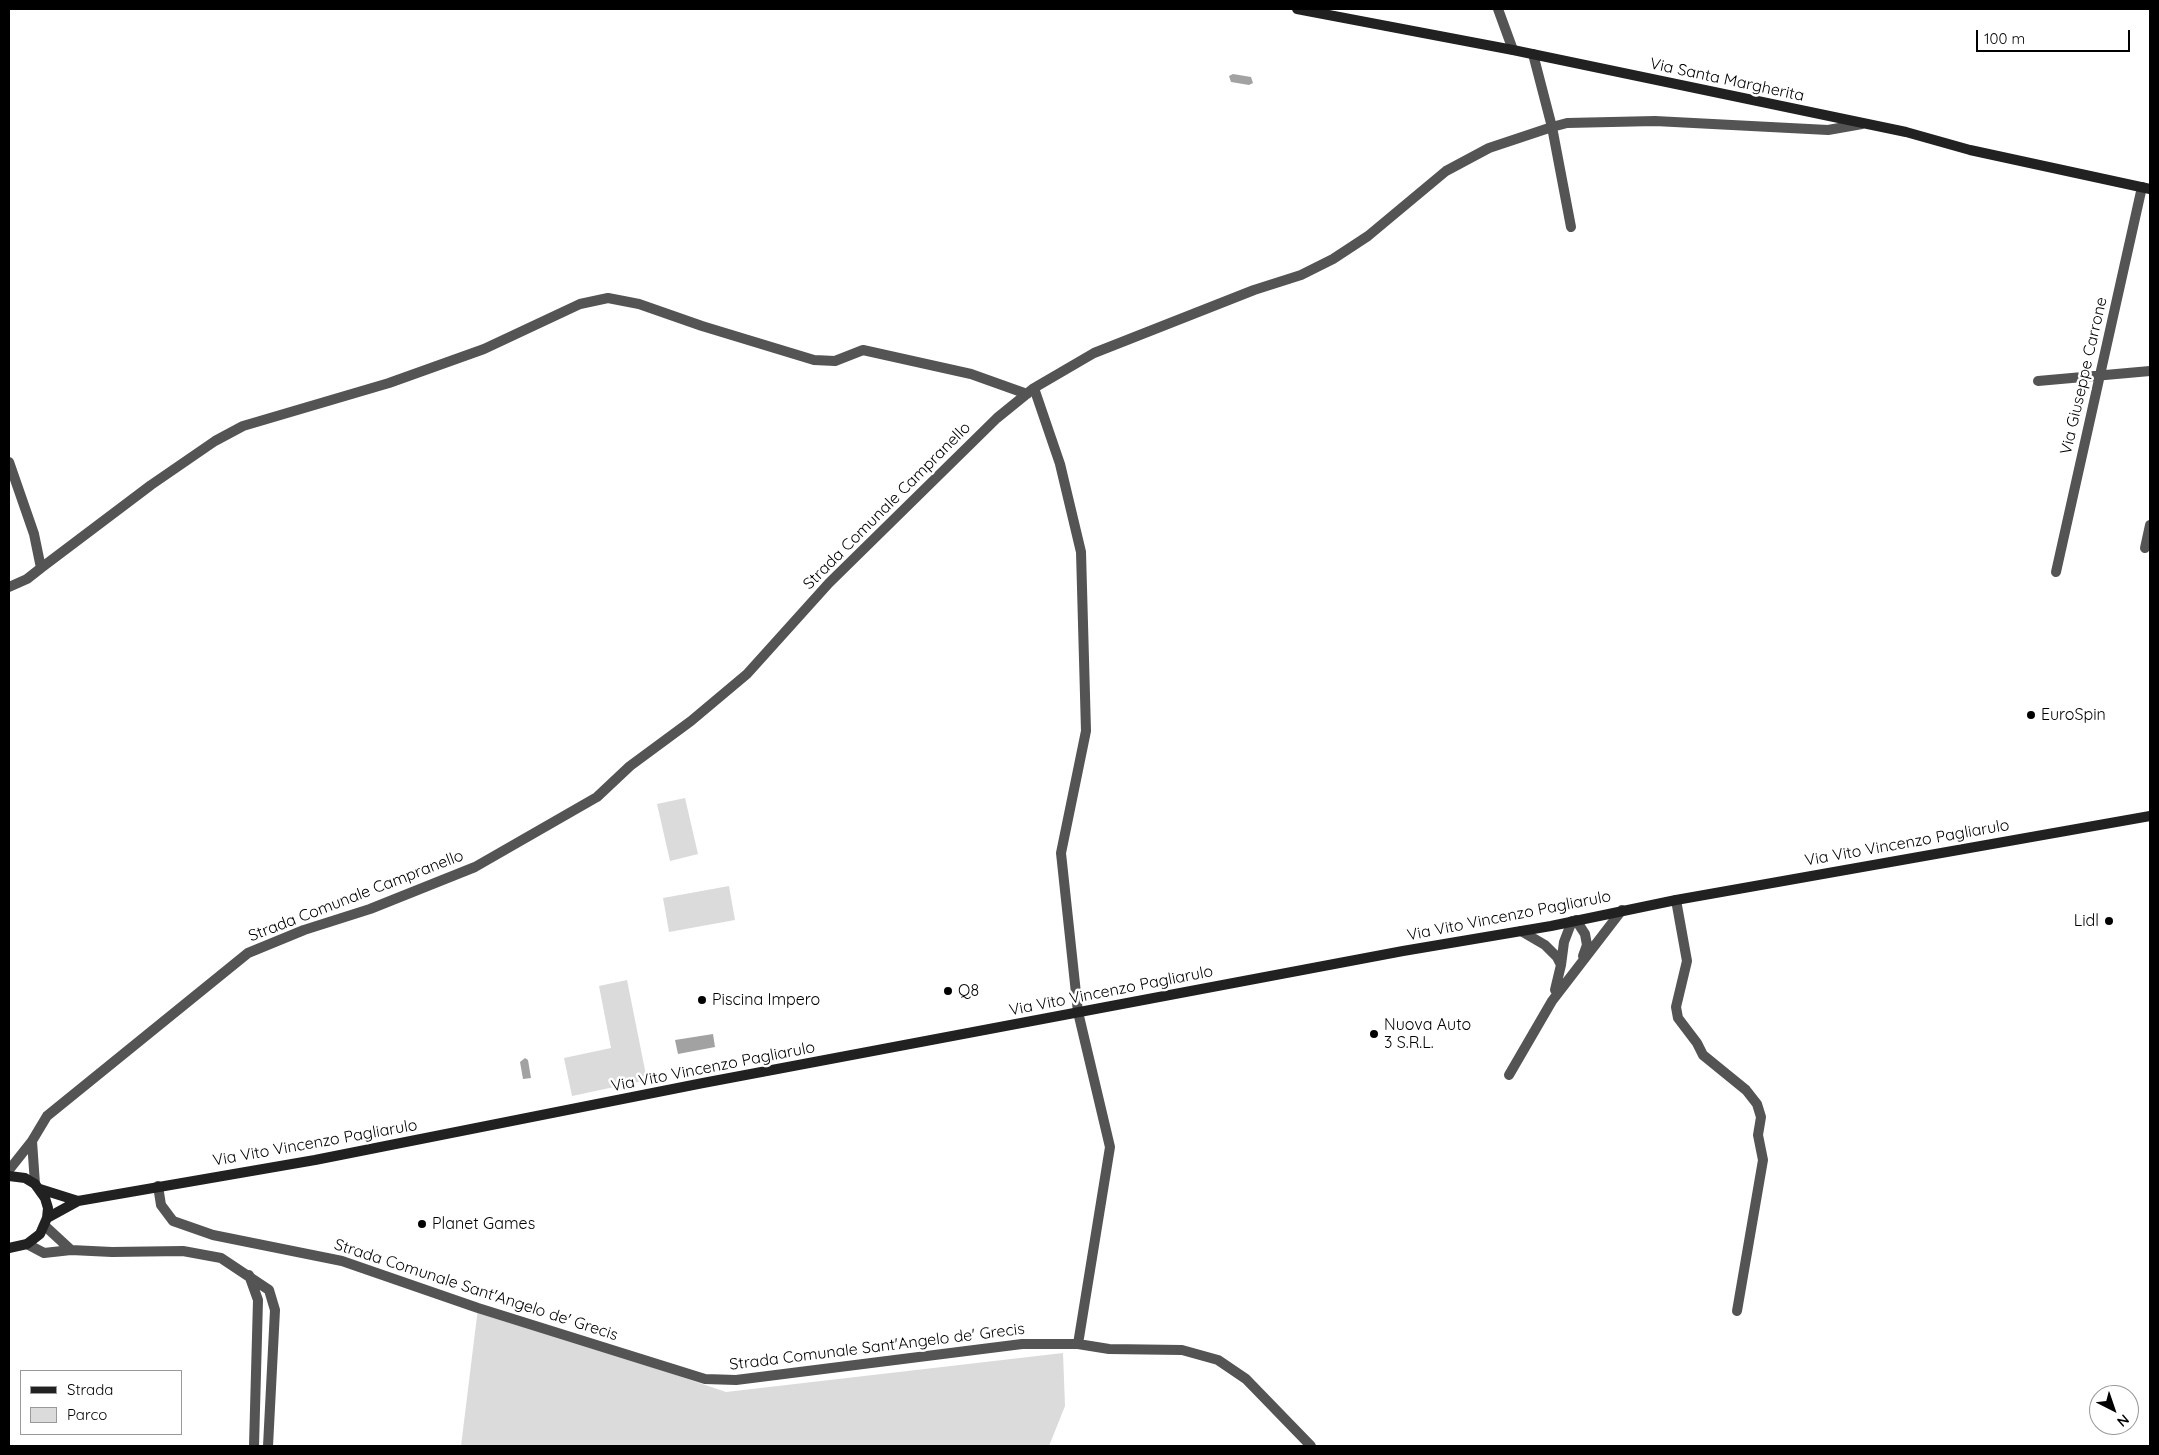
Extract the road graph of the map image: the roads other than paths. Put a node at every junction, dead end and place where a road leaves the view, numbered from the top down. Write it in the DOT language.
graph roads {
  1 [pos="1297,9"];
  2 [pos="1498,9"];
  3 [pos="1513,50"];
  4 [pos="1533,54"];
  5 [pos="1862,124"];
  6 [pos="1552,127"];
  7 [pos="2146,188"];
  8 [pos="1571,227"];
  9 [pos="2150,371"];
  10 [pos="2100,375"];
  11 [pos="2038,381"];
  12 [pos="1030,391"];
  13 [pos="9,462"];
  14 [pos="2150,525"];
  15 [pos="2145,548"];
  16 [pos="41,568"];
  17 [pos="2056,572"];
  18 [pos="9,587"];
  19 [pos="2150,816"];
  20 [pos="1676,900"];
  21 [pos="1622,910"];
  22 [pos="1574,920"];
  23 [pos="1521,931"];
  24 [pos="1582,961"];
  25 [pos="1561,965"];
  26 [pos="1552,1001"];
  27 [pos="1078,1012"];
  28 [pos="1509,1075"];
  29 [pos="32,1141"];
  30 [pos="9,1170"];
  31 [pos="9,1176"];
  32 [pos="37,1186"];
  33 [pos="158,1186"];
  34 [pos="78,1201"];
  35 [pos="46,1222"];
  36 [pos="18,1247"];
  37 [pos="71,1250"];
  38 [pos="9,1256"];
  39 [pos="248,1274"];
  40 [pos="1737,1311"];
  41 [pos="1078,1344"];
  42 [pos="254,1446"];
  43 [pos="268,1446"];
  44 [pos="1311,1446"];
  1 -- 3 [label="street, Via Santa Margherita"];
  2 -- 3 [label="street"];
  3 -- 4 [label="street, Via Santa Margherita"];
  4 -- 5 [label="street, Via Santa Margherita"];
  4 -- 6 [label="street"];
  5 -- 6 [label="street, Strada Comunale Campranello"];
  5 -- 7 [label="street, Via Santa Margherita"];
  6 -- 8 [label="street"];
  6 -- 12 [label="street, Strada Comunale Campranello"];
  7 -- 10 [label="street, Via Giuseppe Carrone"];
  9 -- 10 [label="street"];
  10 -- 11 [label="street"];
  10 -- 17 [label="street, Via Giuseppe Carrone"];
  12 -- 16 [label="street"];
  12 -- 27 [label="street"];
  12 -- 29 [label="street, Strada Comunale Campranello"];
  13 -- 16 [label="street"];
  14 -- 15 [label="street"];
  16 -- 18 [label="street"];
  19 -- 20 [label="street, Via Vito Vincenzo Pagliarulo"];
  20 -- 21 [label="street, Via Vito Vincenzo Pagliarulo"];
  20 -- 40 [label="street"];
  21 -- 22 [label="street, Via Vito Vincenzo Pagliarulo"];
  21 -- 24 [label="street"];
  22 -- 23 [label="street, Via Vito Vincenzo Pagliarulo"];
  22 -- 24 [label="street"];
  22 -- 25 [label="street"];
  23 -- 25 [label="street"];
  23 -- 27 [label="street, Via Vito Vincenzo Pagliarulo"];
  24 -- 26 [label="street"];
  25 -- 26 [label="street"];
  26 -- 28 [label="street"];
  27 -- 33 [label="street, Via Vito Vincenzo Pagliarulo"];
  27 -- 41 [label="street"];
  29 -- 30 [label="street, Strada Comunale Campranello"];
  29 -- 32 [label="street"];
  31 -- 32 [label="street, Via Vito Vincenzo Pagliarulo"];
  32 -- 34 [label="street, Via Vito Vincenzo Pagliarulo"];
  32 -- 35 [label="street"];
  33 -- 34 [label="street, Via Vito Vincenzo Pagliarulo"];
  33 -- 41 [label="street, Strada Comunale Sant'Angelo de' Grecis"];
  34 -- 35 [label="street, Via Vito Vincenzo Pagliarulo"];
  35 -- 36 [label="street, Via Vito Vincenzo Pagliarulo"];
  35 -- 37 [label="street"];
  36 -- 37 [label="street"];
  36 -- 38 [label="street, Via Vito Vincenzo Pagliarulo"];
  37 -- 39 [label="street"];
  39 -- 42 [label="street"];
  39 -- 43 [label="street"];
  41 -- 44 [label="street, Strada Comunale Sant'Angelo de' Grecis"];
}
